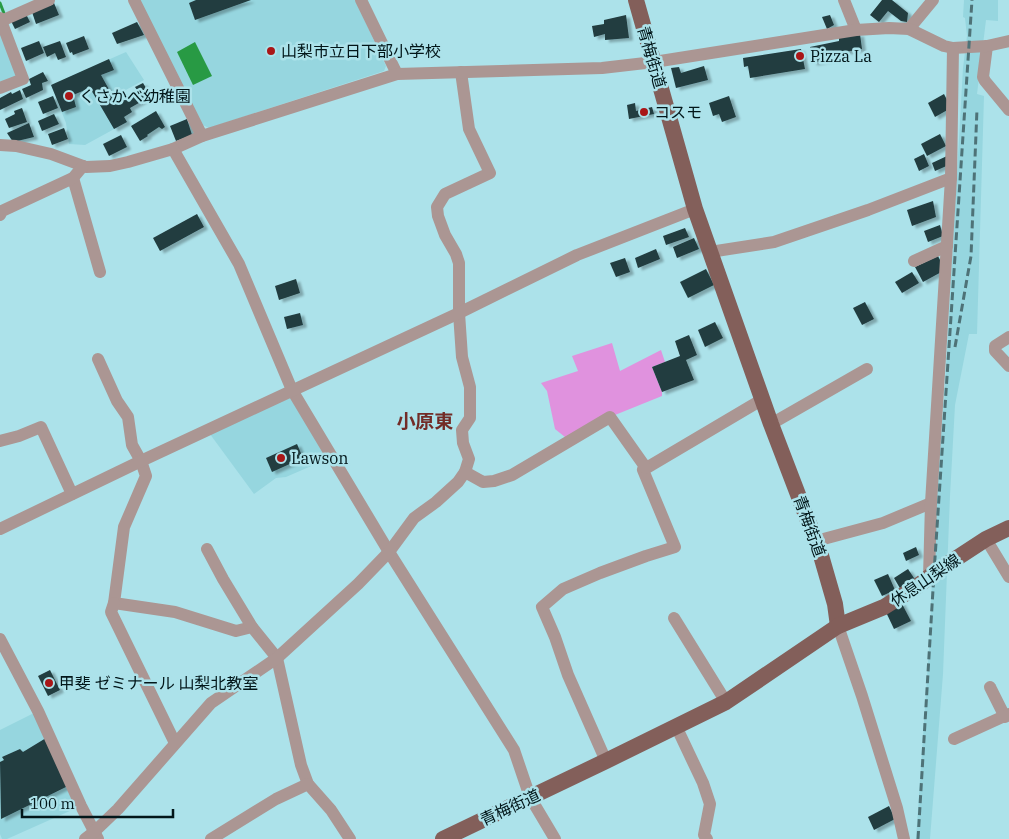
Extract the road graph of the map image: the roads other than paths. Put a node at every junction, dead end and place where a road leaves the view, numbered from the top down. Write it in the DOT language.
graph roads {
  1 [pos="49,0"];
  2 [pos="134,0"];
  3 [pos="362,0"];
  4 [pos="636,0"];
  5 [pos="844,0"];
  6 [pos="933,0"];
  7 [pos="0,19"];
  8 [pos="909,29"];
  9 [pos="856,30"];
  10 [pos="1009,41"];
  11 [pos="987,46"];
  12 [pos="954,48"];
  13 [pos="654,62"];
  14 [pos="461,72"];
  15 [pos="397,74"];
  16 [pos="0,88"];
  17 [pos="1009,110"];
  18 [pos="202,136"];
  19 [pos="0,145"];
  20 [pos="173,149"];
  21 [pos="83,166"];
  22 [pos="74,178"];
  23 [pos="951,178"];
  24 [pos="695,209"];
  25 [pos="0,216"];
  26 [pos="947,246"];
  27 [pos="710,252"];
  28 [pos="914,261"];
  29 [pos="100,272"];
  30 [pos="459,314"];
  31 [pos="1009,338"];
  32 [pos="98,360"];
  33 [pos="1009,366"];
  34 [pos="867,369"];
  35 [pos="292,390"];
  36 [pos="762,399"];
  37 [pos="771,424"];
  38 [pos="0,441"];
  39 [pos="140,461"];
  40 [pos="646,468"];
  41 [pos="465,472"];
  42 [pos="72,494"];
  43 [pos="931,503"];
  44 [pos="1009,528"];
  45 [pos="0,529"];
  46 [pos="986,539"];
  47 [pos="816,540"];
  48 [pos="207,549"];
  49 [pos="388,552"];
  50 [pos="929,577"];
  51 [pos="1009,577"];
  52 [pos="114,602"];
  53 [pos="674,618"];
  54 [pos="838,626"];
  55 [pos="252,627"];
  56 [pos="0,639"];
  57 [pos="277,658"];
  58 [pos="990,687"];
  59 [pos="726,702"];
  60 [pos="1007,716"];
  61 [pos="676,726"];
  62 [pos="954,738"];
  63 [pos="175,743"];
  64 [pos="606,761"];
  65 [pos="308,784"];
  66 [pos="530,797"];
  67 [pos="92,837"];
  68 [pos="446,838"];
  69 [pos="211,839"];
  70 [pos="350,839"];
  71 [pos="555,839"];
  72 [pos="706,839"];
  73 [pos="904,839"];
  1 -- 7 [label="street"];
  2 -- 18 [label="street"];
  3 -- 15 [label="street"];
  4 -- 13 [label="main road, 青梅街道"];
  5 -- 9 [label="street"];
  6 -- 8 [label="street"];
  7 -- 16 [label="street"];
  8 -- 9 [label="street"];
  8 -- 12 [label="street"];
  9 -- 13 [label="street"];
  10 -- 11 [label="street"];
  11 -- 12 [label="street"];
  11 -- 17 [label="street"];
  12 -- 23 [label="street"];
  13 -- 14 [label="street"];
  13 -- 24 [label="main road, 青梅街道"];
  14 -- 15 [label="street"];
  14 -- 30 [label="street"];
  15 -- 18 [label="street"];
  18 -- 20 [label="street"];
  19 -- 21 [label="street"];
  20 -- 21 [label="street"];
  20 -- 35 [label="street"];
  21 -- 22 [label="street"];
  22 -- 25 [label="street"];
  22 -- 29 [label="street"];
  23 -- 26 [label="street"];
  23 -- 27 [label="street"];
  24 -- 27 [label="main road, 青梅街道"];
  24 -- 30 [label="street"];
  26 -- 28 [label="street"];
  26 -- 43 [label="street"];
  27 -- 36 [label="main road, 青梅街道"];
  30 -- 35 [label="street"];
  30 -- 41 [label="street"];
  31 -- 33 [label="street"];
  32 -- 39 [label="street"];
  34 -- 37 [label="street"];
  35 -- 39 [label="street"];
  35 -- 49 [label="street"];
  36 -- 37 [label="main road, 青梅街道"];
  36 -- 40 [label="street"];
  37 -- 47 [label="main road, 青梅街道"];
  38 -- 42 [label="street"];
  39 -- 42 [label="street"];
  39 -- 52 [label="street"];
  40 -- 41 [label="street"];
  40 -- 64 [label="street"];
  41 -- 49 [label="street"];
  42 -- 45 [label="street"];
  43 -- 47 [label="street"];
  43 -- 50 [label="street"];
  44 -- 46 [label="main road, 休息山梨線"];
  46 -- 50 [label="main road, 休息山梨線"];
  46 -- 51 [label="street"];
  47 -- 54 [label="main road, 青梅街道"];
  48 -- 55 [label="street"];
  49 -- 57 [label="street"];
  49 -- 66 [label="street"];
  50 -- 54 [label="main road, 休息山梨線"];
  52 -- 55 [label="street"];
  52 -- 63 [label="street"];
  53 -- 59 [label="street"];
  54 -- 59 [label="main road, 青梅街道"];
  54 -- 73 [label="street"];
  55 -- 57 [label="street"];
  56 -- 67 [label="street"];
  57 -- 63 [label="street"];
  57 -- 65 [label="street"];
  58 -- 60 [label="street"];
  59 -- 61 [label="main road, 青梅街道"];
  60 -- 62 [label="street"];
  61 -- 64 [label="main road, 青梅街道"];
  61 -- 72 [label="street"];
  63 -- 67 [label="street"];
  64 -- 66 [label="main road, 青梅街道"];
  65 -- 69 [label="street"];
  65 -- 70 [label="street"];
  66 -- 68 [label="main road, 青梅街道"];
  66 -- 71 [label="street"];
}
